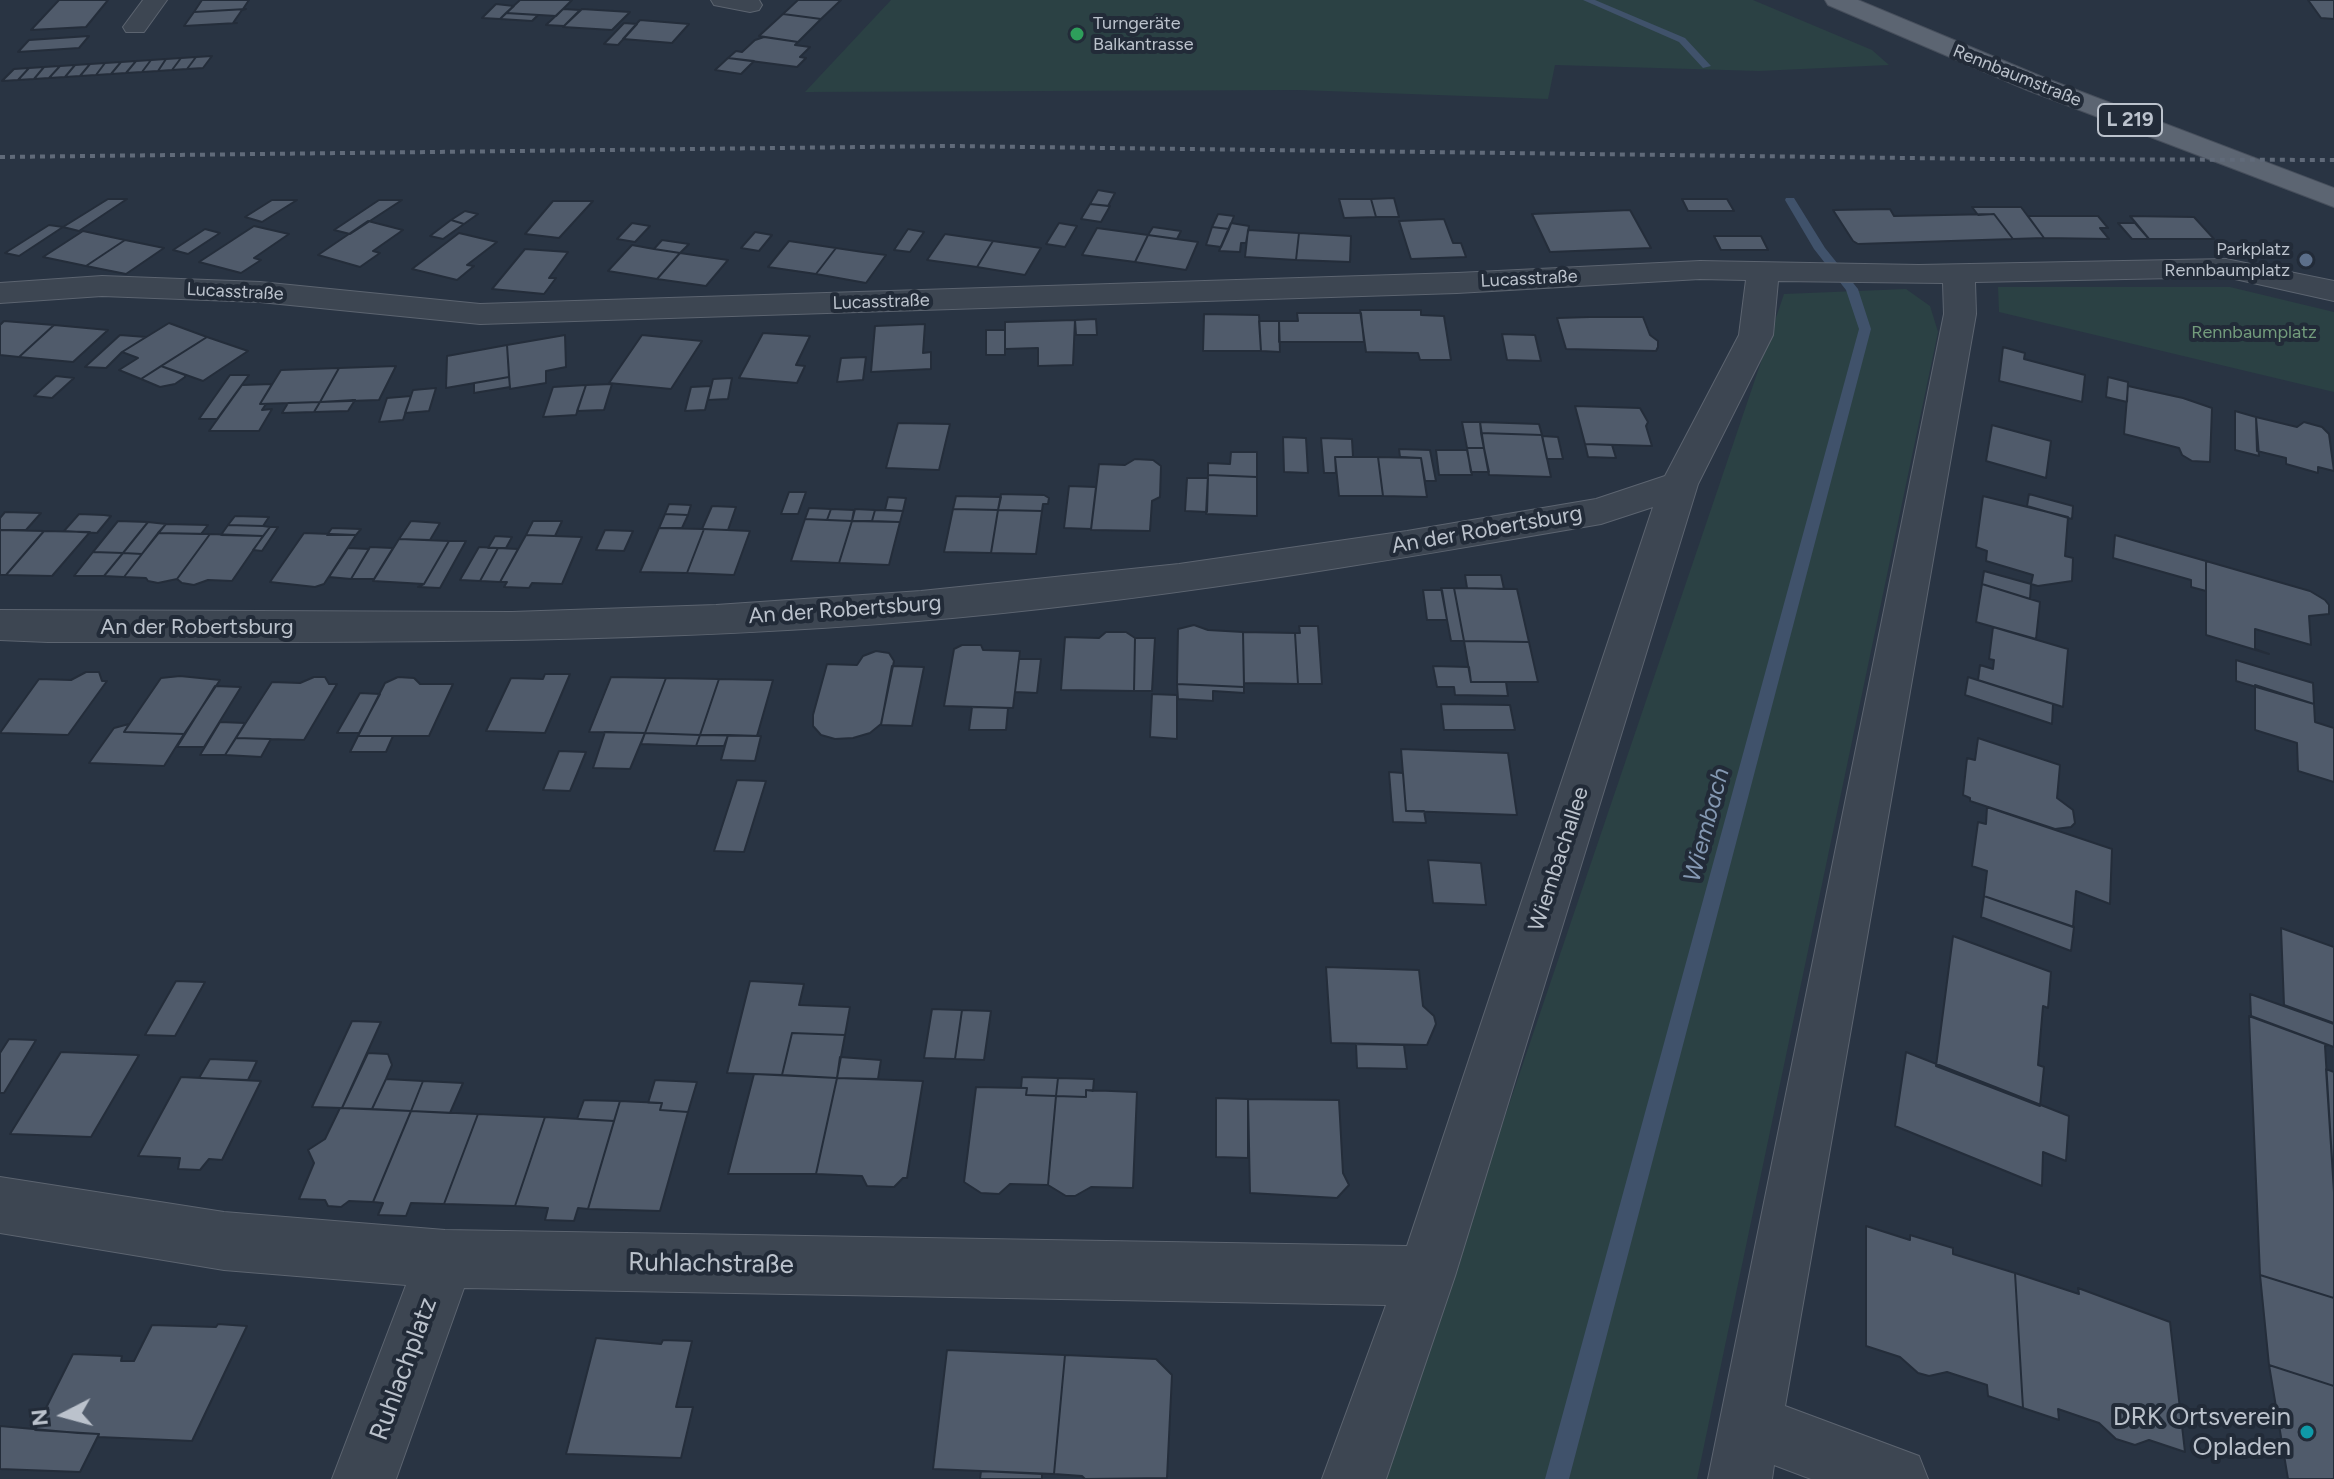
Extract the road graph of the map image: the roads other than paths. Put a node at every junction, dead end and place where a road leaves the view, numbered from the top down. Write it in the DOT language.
graph roads {
  1 [pos="155,0"];
  2 [pos="723,0"];
  3 [pos="1837,0"];
  4 [pos="750,5"];
  5 [pos="135,27"];
  6 [pos="2334,198"];
  7 [pos="1779,274"];
  8 [pos="1939,274"];
  9 [pos="2334,291"];
  10 [pos="0,293"];
  11 [pos="1679,484"];
  12 [pos="0,625"];
  13 [pos="0,1205"];
  14 [pos="445,1259"];
  15 [pos="1426,1276"];
  16 [pos="1745,1452"];
  17 [pos="364,1479"];
  18 [pos="1354,1479"];
  19 [pos="1896,1479"];
  1 -- 5 [label="street"];
  2 -- 4 [label="street"];
  3 -- 6 [label="main road, Rennbaumstraße / L 219"];
  7 -- 8 [label="street"];
  7 -- 10 [label="street, Lucasstraße"];
  7 -- 11 [label="street, Wiembachallee"];
  8 -- 9 [label="street"];
  8 -- 16 [label="street"];
  11 -- 12 [label="street, An der Robertsburg"];
  11 -- 15 [label="street, Wiembachallee"];
  13 -- 14 [label="street, Ruhlachstraße"];
  14 -- 15 [label="street, Ruhlachstraße"];
  14 -- 17 [label="street, Ruhlachplatz"];
  15 -- 18 [label="street, Wiembachallee"];
  16 -- 19 [label="street"];
}
